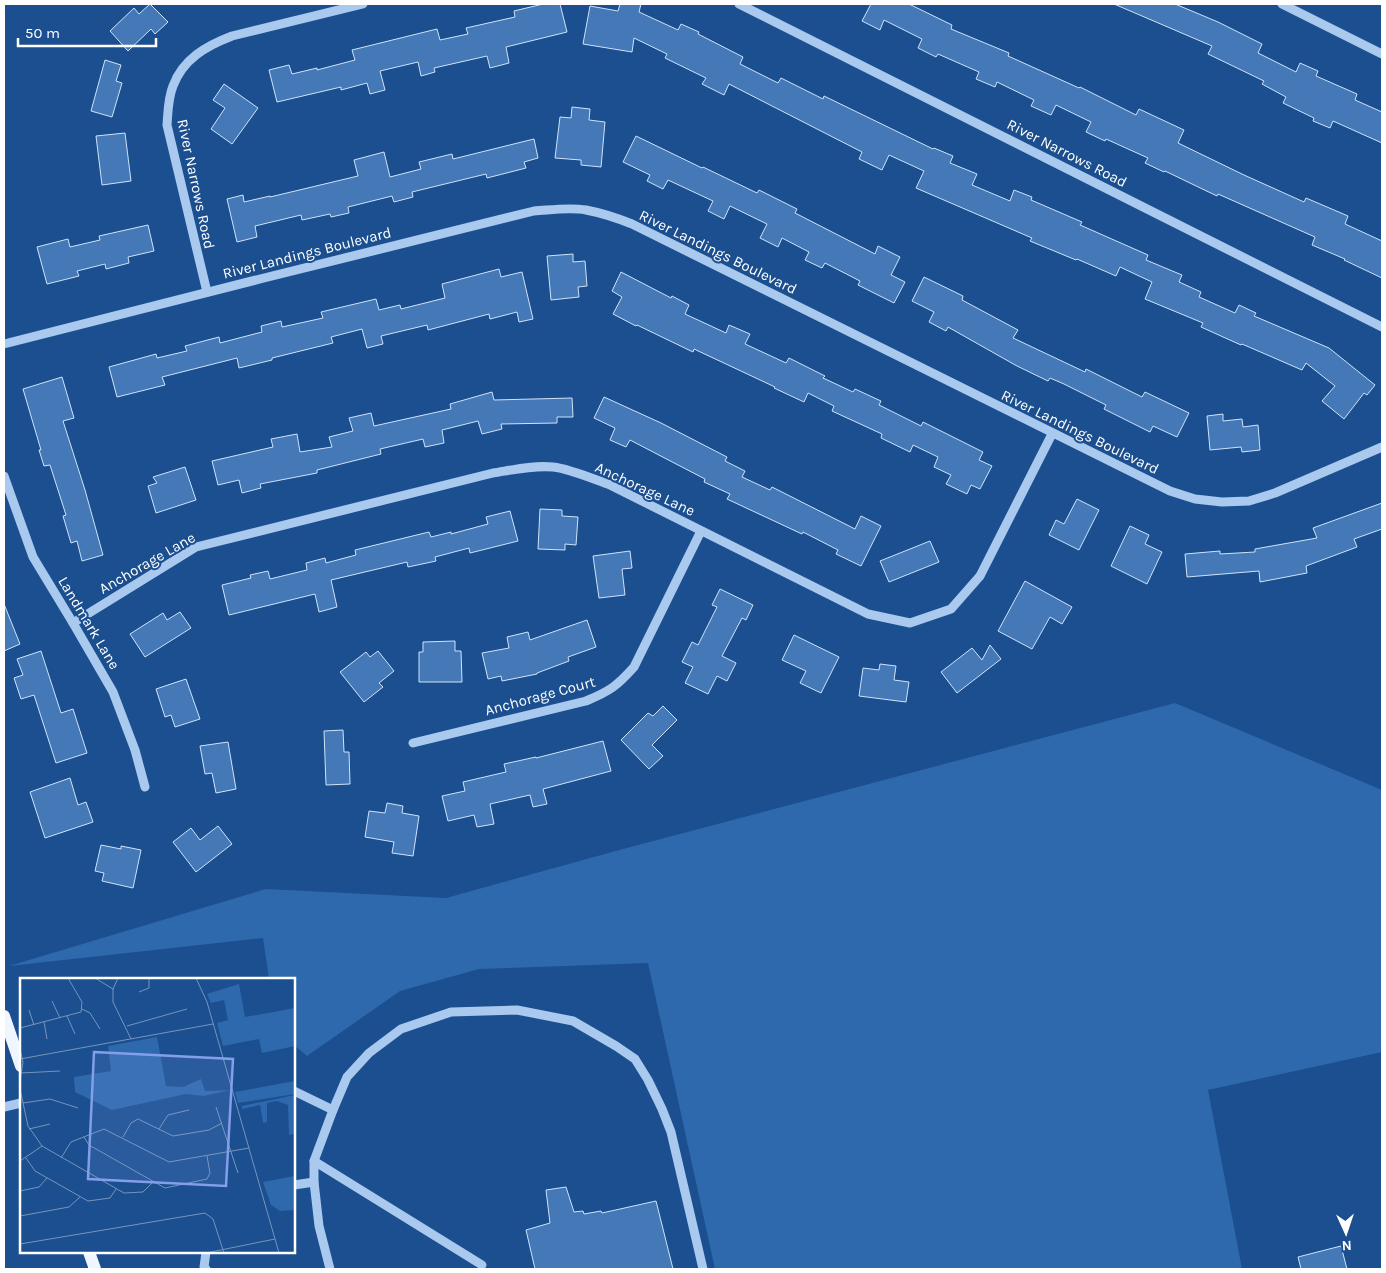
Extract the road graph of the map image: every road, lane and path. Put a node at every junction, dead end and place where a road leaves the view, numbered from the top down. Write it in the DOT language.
graph roads {
  1 [pos="363,4"];
  2 [pos="739,4"];
  3 [pos="1282,4"];
  4 [pos="1382,54"];
  5 [pos="206,292"];
  6 [pos="1382,327"];
  7 [pos="4,344"];
  8 [pos="1052,434"];
  9 [pos="1382,447"];
  10 [pos="4,476"];
  11 [pos="701,531"];
  12 [pos="74,623"];
  13 [pos="413,743"];
  14 [pos="145,787"];
  15 [pos="4,1016"];
  16 [pos="20,1063"];
  17 [pos="295,1091"];
  18 [pos="20,1103"];
  19 [pos="4,1107"];
  20 [pos="333,1110"];
  21 [pos="314,1161"];
  22 [pos="314,1182"];
  23 [pos="295,1185"];
  24 [pos="89,1253"];
  25 [pos="206,1253"];
  26 [pos="482,1265"];
  27 [pos="95,1269"];
  28 [pos="206,1269"];
  29 [pos="330,1269"];
  30 [pos="703,1269"];
  1 -- 5 [label="street, River Narrows Road"];
  2 -- 6 [label="street, River Narrows Road"];
  3 -- 4 [label="street"];
  5 -- 7 [label="street, River Landings Boulevard"];
  5 -- 8 [label="street, River Landings Boulevard"];
  8 -- 9 [label="street, River Landings Boulevard"];
  8 -- 11 [label="street, Anchorage Lane"];
  10 -- 12 [label="street, Landmark Lane"];
  11 -- 12 [label="street, Anchorage Lane"];
  11 -- 13 [label="street, Anchorage Court"];
  12 -- 14 [label="street, Landmark Lane"];
  15 -- 16 [label="main road"];
  17 -- 20 [label="street"];
  18 -- 19 [label="street"];
  20 -- 21 [label="street"];
  20 -- 30 [label="street"];
  21 -- 22 [label="street"];
  21 -- 26 [label="street"];
  22 -- 23 [label="street"];
  22 -- 29 [label="street"];
  24 -- 27 [label="main road"];
  25 -- 28 [label="street"];
}
